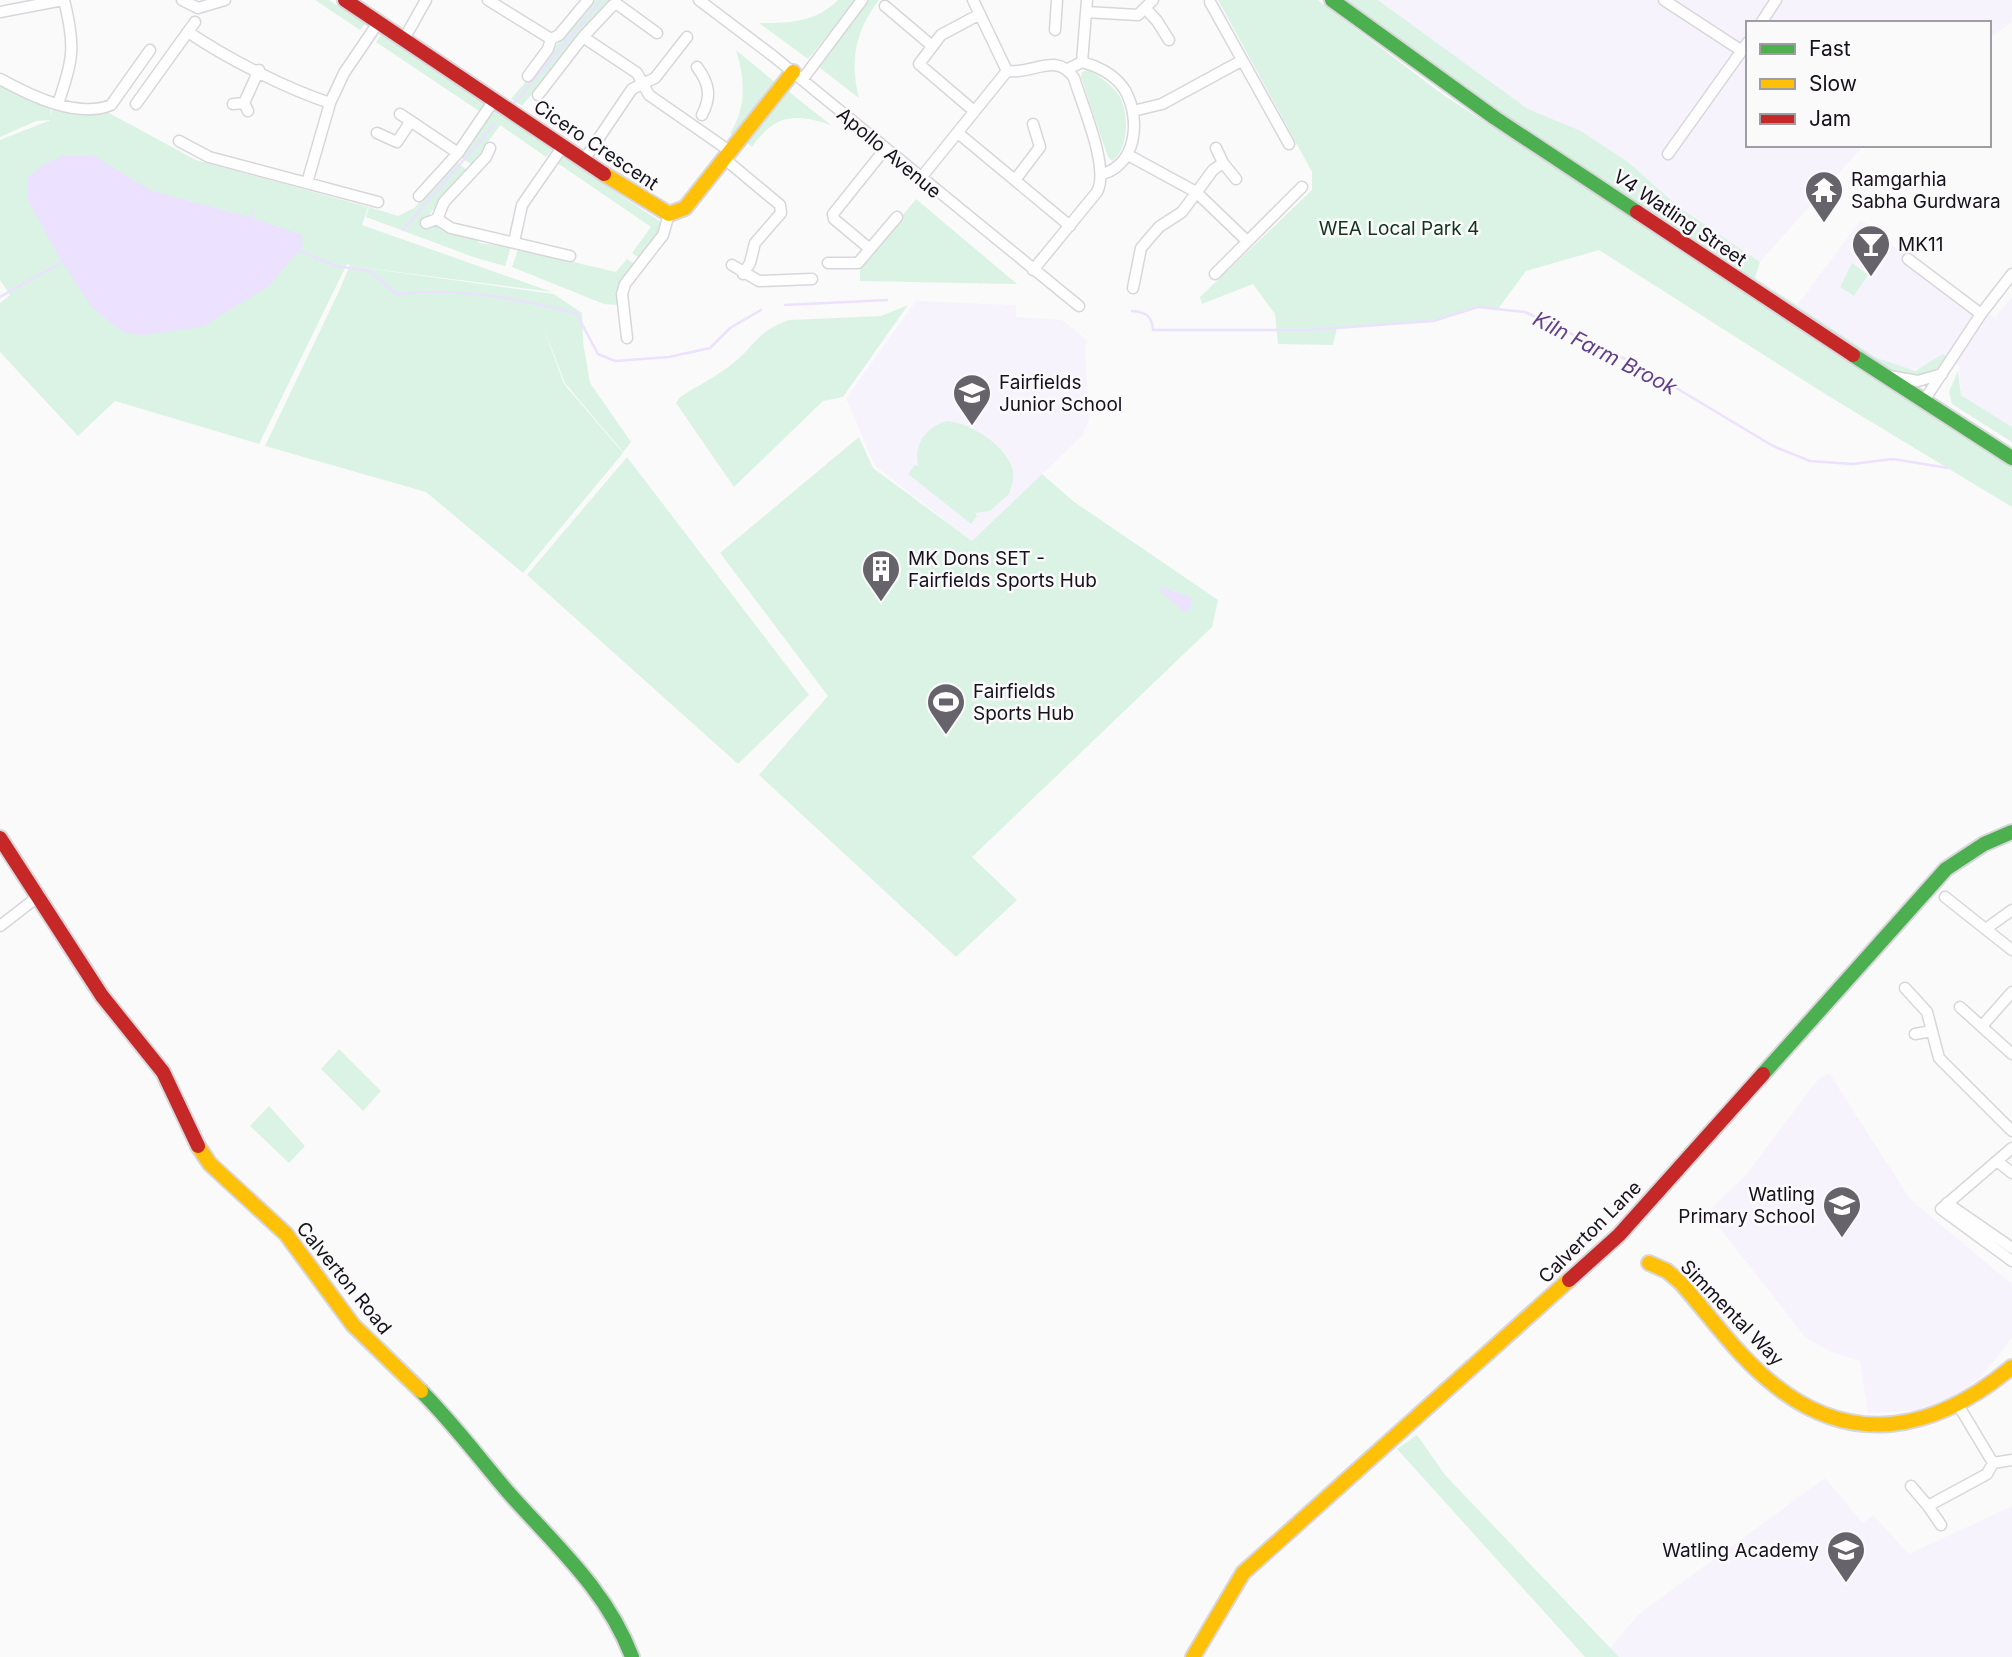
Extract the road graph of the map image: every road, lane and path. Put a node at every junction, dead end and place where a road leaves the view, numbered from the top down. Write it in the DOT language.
graph roads {
  1 [pos="64,0"];
  2 [pos="182,0"];
  3 [pos="225,0"];
  4 [pos="345,0"];
  5 [pos="426,0"];
  6 [pos="488,0"];
  7 [pos="588,0"];
  8 [pos="699,0"];
  9 [pos="862,0"];
  10 [pos="973,0"];
  11 [pos="1057,0"];
  12 [pos="1087,0"];
  13 [pos="1153,0"];
  14 [pos="1332,0"];
  15 [pos="1664,0"];
  16 [pos="1776,0"];
  17 [pos="1210,2"];
  18 [pos="885,6"];
  19 [pos="1146,9"];
  20 [pos="0,12"];
  21 [pos="1086,12"];
  22 [pos="980,14"];
  23 [pos="1762,21"];
  24 [pos="195,22"];
  25 [pos="378,23"];
  26 [pos="1055,30"];
  27 [pos="188,33"];
  28 [pos="657,33"];
  29 [pos="583,37"];
  30 [pos="687,37"];
  31 [pos="404,39"];
  32 [pos="551,39"];
  33 [pos="1169,40"];
  34 [pos="931,45"];
  35 [pos="1745,47"];
  36 [pos="150,50"];
  37 [pos="1241,61"];
  38 [pos="1082,62"];
  39 [pos="697,66"];
  40 [pos="1068,69"];
  41 [pos="259,70"];
  42 [pos="1007,71"];
  43 [pos="528,76"];
  44 [pos="797,76"];
  45 [pos="0,79"];
  46 [pos="643,84"];
  47 [pos="538,95"];
  48 [pos="494,100"];
  49 [pos="58,103"];
  50 [pos="330,103"];
  51 [pos="136,104"];
  52 [pos="242,106"];
  53 [pos="974,111"];
  54 [pos="1133,111"];
  55 [pos="400,114"];
  56 [pos="411,121"];
  57 [pos="698,121"];
  58 [pos="1033,124"];
  59 [pos="377,132"];
  60 [pos="958,132"];
  61 [pos="179,141"];
  62 [pos="1289,145"];
  63 [pos="563,146"];
  64 [pos="490,148"];
  65 [pos="885,149"];
  66 [pos="1216,149"];
  67 [pos="458,153"];
  68 [pos="1668,154"];
  69 [pos="1128,155"];
  70 [pos="729,156"];
  71 [pos="584,160"];
  72 [pos="1223,163"];
  73 [pos="1102,174"];
  74 [pos="1236,178"];
  75 [pos="920,179"];
  76 [pos="1015,180"];
  77 [pos="307,183"];
  78 [pos="1302,187"];
  79 [pos="1196,192"];
  80 [pos="419,196"];
  81 [pos="378,202"];
  82 [pos="669,214"];
  83 [pos="897,217"];
  84 [pos="1070,226"];
  85 [pos="1247,241"];
  86 [pos="514,242"];
  87 [pos="870,248"];
  88 [pos="570,256"];
  89 [pos="1908,259"];
  90 [pos="828,263"];
  91 [pos="732,265"];
  92 [pos="1033,270"];
  93 [pos="743,274"];
  94 [pos="1215,274"];
  95 [pos="2012,274"];
  96 [pos="813,279"];
  97 [pos="1133,288"];
  98 [pos="1079,306"];
  99 [pos="1981,314"];
  100 [pos="626,338"];
  101 [pos="1882,374"];
  102 [pos="1942,374"];
  103 [pos="1923,401"];
  104 [pos="2012,458"];
  105 [pos="2012,832"];
  106 [pos="0,838"];
  107 [pos="40,895"];
  108 [pos="1945,897"];
  109 [pos="2012,910"];
  110 [pos="0,926"];
  111 [pos="1987,928"];
  112 [pos="2012,950"];
  113 [pos="1905,988"];
  114 [pos="2012,992"];
  115 [pos="1960,1007"];
  116 [pos="1982,1026"];
  117 [pos="1932,1031"];
  118 [pos="1915,1034"];
  119 [pos="2012,1054"];
  120 [pos="2012,1131"];
  121 [pos="2012,1148"];
  122 [pos="1997,1161"];
  123 [pos="2012,1173"];
  124 [pos="1944,1206"];
  125 [pos="2012,1248"];
  126 [pos="2012,1261"];
  127 [pos="1649,1263"];
  128 [pos="2012,1367"];
  129 [pos="1960,1408"];
  130 [pos="2012,1460"];
  131 [pos="1993,1463"];
  132 [pos="1911,1486"];
  133 [pos="1928,1506"];
  134 [pos="1941,1525"];
  135 [pos="632,1657"];
  136 [pos="1193,1657"];
  1 -- 20 [label="street"];
  1 -- 49 [label="street"];
  2 -- 3 [label="street"];
  4 -- 25 [label="street, Cicero Crescent"];
  5 -- 31 [label="street"];
  6 -- 32 [label="street"];
  7 -- 32 [label="street"];
  8 -- 44 [label="street, Apollo Avenue"];
  9 -- 44 [label="street"];
  10 -- 22 [label="street"];
  11 -- 26 [label="street"];
  12 -- 21 [label="street"];
  13 -- 19 [label="street"];
  14 -- 101 [label="street, V4 Watling Street"];
  15 -- 35 [label="street"];
  16 -- 23 [label="street"];
  17 -- 37 [label="street"];
  18 -- 34 [label="street"];
  19 -- 21 [label="street"];
  19 -- 33 [label="street"];
  21 -- 38 [label="street"];
  22 -- 34 [label="street"];
  22 -- 42 [label="street"];
  24 -- 27 [label="street"];
  25 -- 31 [label="street, Cicero Crescent"];
  25 -- 50 [label="street"];
  27 -- 41 [label="street"];
  27 -- 51 [label="street"];
  28 -- 29 [label="street"];
  29 -- 46 [label="street"];
  29 -- 47 [label="street"];
  30 -- 46 [label="street"];
  31 -- 48 [label="street, Cicero Crescent"];
  32 -- 43 [label="street"];
  34 -- 53 [label="street"];
  35 -- 68 [label="street"];
  36 -- 49 [label="street"];
  37 -- 54 [label="street"];
  37 -- 62 [label="street"];
  38 -- 40 [label="street"];
  38 -- 54 [label="street"];
  39 -- 57 [label="street"];
  40 -- 42 [label="street"];
  40 -- 73 [label="street"];
  41 -- 50 [label="street"];
  41 -- 52 [label="street"];
  42 -- 53 [label="street"];
  44 -- 65 [label="street, Apollo Avenue"];
  44 -- 70 [label="street, Cicero Crescent"];
  45 -- 49 [label="street"];
  46 -- 57 [label="street"];
  46 -- 71 [label="street"];
  48 -- 63 [label="street, Cicero Crescent"];
  48 -- 67 [label="street"];
  50 -- 77 [label="street"];
  53 -- 60 [label="street"];
  54 -- 69 [label="street"];
  55 -- 56 [label="street"];
  56 -- 59 [label="street"];
  56 -- 67 [label="street"];
  57 -- 70 [label="street"];
  58 -- 76 [label="street"];
  60 -- 75 [label="street"];
  60 -- 76 [label="street"];
  61 -- 77 [label="street"];
  63 -- 71 [label="street, Cicero Crescent"];
  63 -- 86 [label="street"];
  64 -- 86 [label="street"];
  65 -- 75 [label="street, Apollo Avenue"];
  65 -- 87 [label="street"];
  66 -- 72 [label="street"];
  67 -- 80 [label="street"];
  69 -- 73 [label="street"];
  69 -- 79 [label="street"];
  70 -- 82 [label="street, Cicero Crescent"];
  70 -- 93 [label="street"];
  71 -- 82 [label="street, Cicero Crescent"];
  72 -- 74 [label="street"];
  72 -- 79 [label="street"];
  73 -- 84 [label="street"];
  75 -- 92 [label="street, Apollo Avenue"];
  76 -- 84 [label="street"];
  77 -- 81 [label="street"];
  78 -- 85 [label="street"];
  79 -- 85 [label="street"];
  79 -- 97 [label="street"];
  82 -- 100 [label="street"];
  83 -- 87 [label="street"];
  84 -- 92 [label="street"];
  85 -- 94 [label="street"];
  86 -- 88 [label="street"];
  87 -- 90 [label="street"];
  89 -- 99 [label="street"];
  91 -- 93 [label="street"];
  92 -- 98 [label="street, Apollo Avenue"];
  93 -- 96 [label="street"];
  95 -- 99 [label="street"];
  99 -- 102 [label="street"];
  101 -- 102 [label="street"];
  101 -- 103 [label="street, V4 Watling Street"];
  102 -- 103 [label="street"];
  103 -- 104 [label="street, V4 Watling Street"];
  105 -- 136 [label="street, Calverton Lane"];
  106 -- 107 [label="street, Calverton Road"];
  107 -- 110 [label="street"];
  107 -- 135 [label="street, Calverton Road"];
  108 -- 111 [label="street"];
  109 -- 111 [label="street"];
  111 -- 112 [label="street"];
  113 -- 117 [label="street"];
  114 -- 116 [label="street"];
  115 -- 116 [label="street"];
  116 -- 119 [label="street"];
  117 -- 118 [label="street"];
  117 -- 120 [label="street"];
  121 -- 122 [label="street"];
  122 -- 123 [label="street"];
  122 -- 124 [label="street"];
  124 -- 125 [label="street"];
  124 -- 126 [label="street"];
  127 -- 129 [label="street, Simmental Way"];
  128 -- 129 [label="street, Simmental Way"];
  129 -- 131 [label="street"];
  130 -- 131 [label="street"];
  131 -- 133 [label="street"];
  132 -- 133 [label="street"];
  133 -- 134 [label="street"];
}
